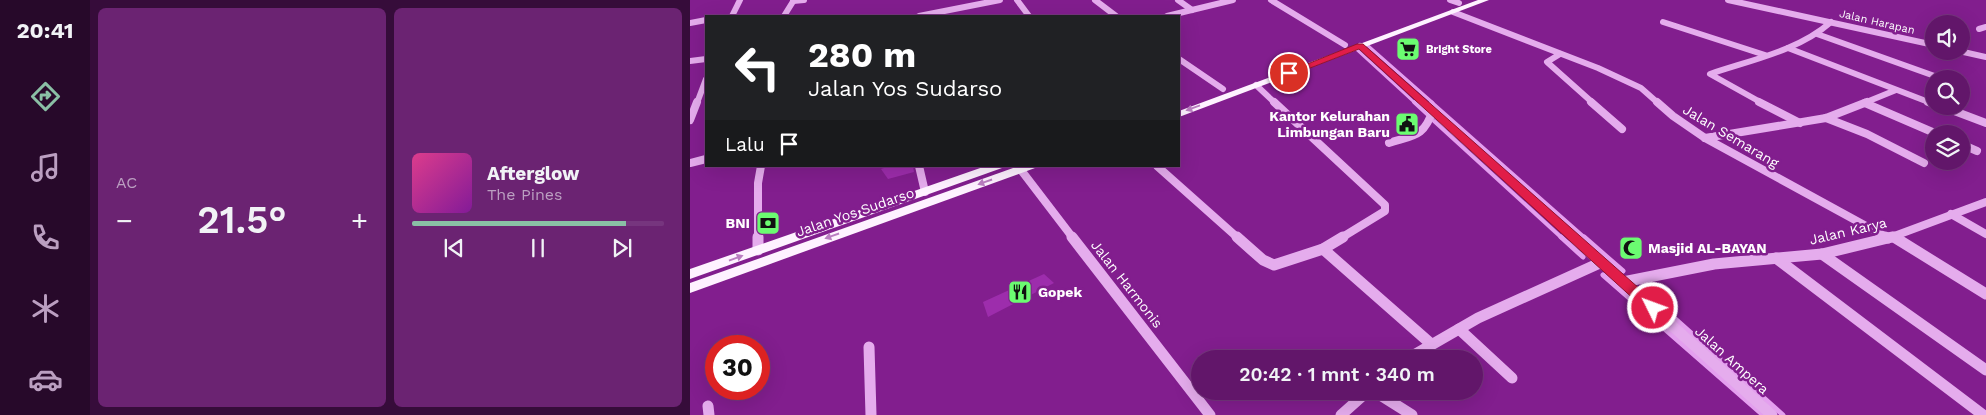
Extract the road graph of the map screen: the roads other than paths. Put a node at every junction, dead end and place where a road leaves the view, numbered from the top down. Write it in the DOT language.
graph roads {
  1 [pos="740,0"];
  2 [pos="804,0"];
  3 [pos="1000,0"];
  4 [pos="1017,0"];
  5 [pos="1095,0"];
  6 [pos="1178,0"];
  7 [pos="1233,0"];
  8 [pos="1271,0"];
  9 [pos="1485,0"];
  10 [pos="1728,0"];
  11 [pos="794,1"];
  12 [pos="1459,1"];
  13 [pos="1192,10"];
  14 [pos="1453,12"];
  15 [pos="732,15"];
  16 [pos="784,15"];
  17 [pos="927,15"];
  18 [pos="1028,15"];
  19 [pos="1115,15"];
  20 [pos="1171,15"];
  21 [pos="690,16"];
  22 [pos="705,20"];
  23 [pos="690,22"];
  24 [pos="1663,22"];
  25 [pos="1828,24"];
  26 [pos="1816,34"];
  27 [pos="1925,44"];
  28 [pos="1345,45"];
  29 [pos="1360,46"];
  30 [pos="1788,48"];
  31 [pos="1970,53"];
  32 [pos="1560,54"];
  33 [pos="1765,55"];
  34 [pos="1986,57"];
  35 [pos="705,59"];
  36 [pos="1180,60"];
  37 [pos="690,61"];
  38 [pos="1925,73"];
  39 [pos="705,82"];
  40 [pos="1256,85"];
  41 [pos="1223,89"];
  42 [pos="1896,90"];
  43 [pos="1925,101"];
  44 [pos="1865,103"];
  45 [pos="1180,104"];
  46 [pos="1434,110"];
  47 [pos="1180,114"];
  48 [pos="1965,115"];
  49 [pos="1826,118"];
  50 [pos="690,120"];
  51 [pos="1800,123"];
  52 [pos="1986,123"];
  53 [pos="1622,129"];
  54 [pos="1925,129"];
  55 [pos="1705,138"];
  56 [pos="1389,143"];
  57 [pos="1970,148"];
  58 [pos="1977,151"];
  59 [pos="705,158"];
  60 [pos="690,163"];
  61 [pos="1924,163"];
  62 [pos="762,167"];
  63 [pos="919,167"];
  64 [pos="995,167"];
  65 [pos="1158,167"];
  66 [pos="1026,168"];
  67 [pos="925,192"];
  68 [pos="1986,202"];
  69 [pos="1951,214"];
  70 [pos="1986,234"];
  71 [pos="1891,237"];
  72 [pos="1322,249"];
  73 [pos="758,250"];
  74 [pos="1822,254"];
  75 [pos="1776,258"];
  76 [pos="1602,262"];
  77 [pos="690,274"];
  78 [pos="1623,282"];
  79 [pos="690,288"];
  80 [pos="1986,294"];
  81 [pos="1459,328"];
  82 [pos="1430,343"];
  83 [pos="869,347"];
  84 [pos="1420,350"];
  85 [pos="1986,370"];
  86 [pos="1512,378"];
  87 [pos="1358,400"];
  88 [pos="1388,400"];
  89 [pos="871,415"];
  90 [pos="1210,415"];
  91 [pos="1341,415"];
  92 [pos="1412,415"];
  93 [pos="1772,415"];
  94 [pos="1983,415"];
  1 -- 15 [label="street"];
  2 -- 11 [label="street"];
  3 -- 17 [label="street"];
  4 -- 18 [label="street"];
  5 -- 19 [label="street"];
  6 -- 13 [label="street"];
  7 -- 13 [label="street"];
  8 -- 28 [label="street"];
  9 -- 14 [label="main road"];
  10 -- 25 [label="street, Jalan Harapan"];
  11 -- 16 [label="street"];
  12 -- 28 [label="main road"];
  13 -- 20 [label="street"];
  14 -- 29 [label="main road"];
  14 -- 32 [label="street, Jalan Semarang"];
  21 -- 23 [label="street"];
  22 -- 23 [label="street"];
  24 -- 33 [label="street"];
  25 -- 26 [label="street"];
  25 -- 27 [label="street, Jalan Harapan"];
  26 -- 30 [label="street"];
  26 -- 38 [label="street"];
  28 -- 41 [label="main road"];
  29 -- 40 [label="main road"];
  29 -- 46 [label="street, Jalan Ampera"];
  30 -- 33 [label="street"];
  30 -- 42 [label="street"];
  31 -- 34 [label="street"];
  32 -- 53 [label="street"];
  32 -- 55 [label="street, Jalan Semarang"];
  33 -- 51 [label="street"];
  35 -- 37 [label="street"];
  36 -- 41 [label="street"];
  39 -- 50 [label="street"];
  40 -- 47 [label="main road, one-way"];
  40 -- 72 [label="street"];
  41 -- 45 [label="main road"];
  42 -- 43 [label="street"];
  42 -- 44 [label="street"];
  44 -- 49 [label="street"];
  44 -- 54 [label="street"];
  46 -- 56 [label="street"];
  46 -- 76 [label="street, Jalan Ampera"];
  48 -- 52 [label="street"];
  49 -- 51 [label="street"];
  49 -- 61 [label="street"];
  51 -- 55 [label="street"];
  55 -- 71 [label="street, Jalan Semarang"];
  57 -- 58 [label="street"];
  59 -- 60 [label="street"];
  62 -- 73 [label="street"];
  63 -- 67 [label="street"];
  64 -- 67 [label="main road, Jalan Yos Sudarso"];
  65 -- 72 [label="street"];
  66 -- 79 [label="main road, Jalan Yos Sudarso, one-way"];
  66 -- 90 [label="street, Jalan Harmonis"];
  67 -- 73 [label="main road, Jalan Yos Sudarso"];
  68 -- 69 [label="street, Jalan Karya"];
  69 -- 70 [label="street"];
  69 -- 71 [label="street, Jalan Karya"];
  71 -- 74 [label="street, Jalan Karya"];
  71 -- 80 [label="street, Jalan Semarang"];
  72 -- 82 [label="street"];
  77 -- 73 [label="main road, Jalan Yos Sudarso, one-way"];
  74 -- 75 [label="street, Jalan Karya"];
  74 -- 85 [label="street"];
  75 -- 78 [label="street, Jalan Karya"];
  75 -- 94 [label="street"];
  76 -- 78 [label="street, Jalan Ampera"];
  76 -- 81 [label="street"];
  78 -- 93 [label="street, Jalan Ampera"];
  81 -- 82 [label="street"];
  81 -- 86 [label="street"];
  82 -- 84 [label="street"];
  83 -- 89 [label="street"];
  87 -- 91 [label="street"];
  88 -- 92 [label="street"];
}
